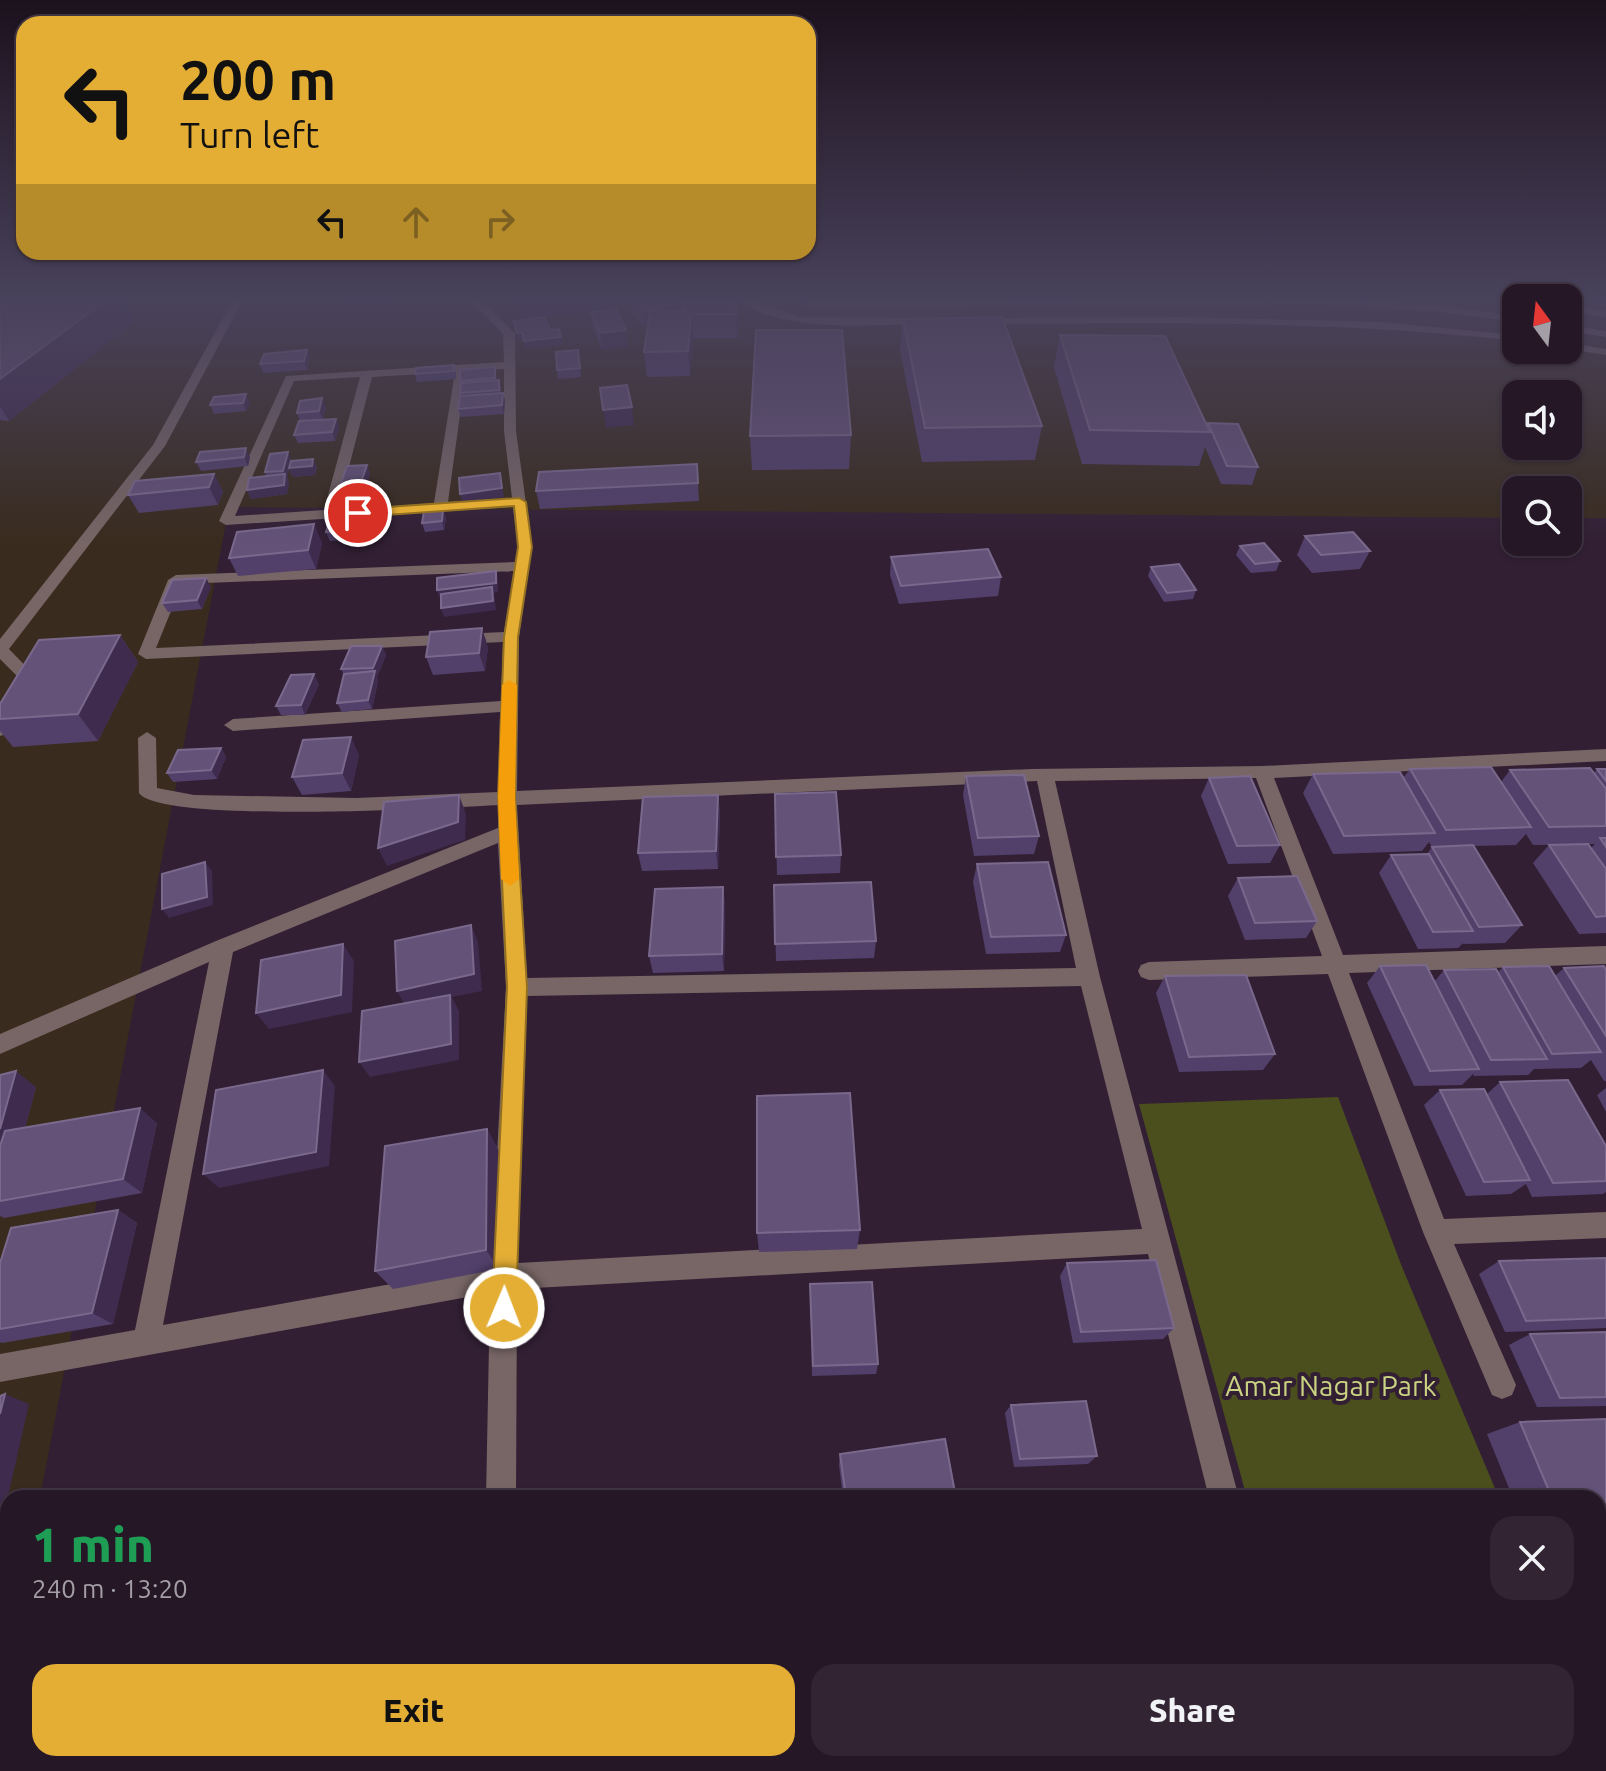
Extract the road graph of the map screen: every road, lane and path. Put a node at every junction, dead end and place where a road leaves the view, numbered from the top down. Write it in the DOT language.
graph roads {
  1 [pos="194,381"];
  2 [pos="289,381"];
  3 [pos="365,381"];
  4 [pos="459,381"];
  5 [pos="510,381"];
  6 [pos="519,502"];
  7 [pos="440,507"];
  8 [pos="330,515"];
  9 [pos="522,566"];
  10 [pos="511,637"];
  11 [pos="509,706"];
  12 [pos="233,725"];
  13 [pos="0,730"];
  14 [pos="147,738"];
  15 [pos="1606,755"];
  16 [pos="1263,772"];
  17 [pos="1045,775"];
  18 [pos="507,797"];
  19 [pos="507,832"];
  20 [pos="223,947"];
  21 [pos="1606,955"];
  22 [pos="1335,967"];
  23 [pos="1149,971"];
  24 [pos="1089,977"];
  25 [pos="517,987"];
  26 [pos="0,1044"];
  27 [pos="1606,1225"];
  28 [pos="1436,1232"];
  29 [pos="1157,1241"];
  30 [pos="504,1277"];
  31 [pos="147,1339"];
  32 [pos="0,1368"];
  33 [pos="1502,1385"];
  34 [pos="501,1490"];
  35 [pos="1222,1490"];
  1 -- 13 [label="street"];
  2 -- 8 [label="street"];
  3 -- 8 [label="street"];
  4 -- 7 [label="street"];
  5 -- 6 [label="street"];
  6 -- 7 [label="street"];
  6 -- 9 [label="street"];
  7 -- 8 [label="street"];
  9 -- 10 [label="street"];
  9 -- 10 [label="street"];
  10 -- 11 [label="street"];
  11 -- 12 [label="street"];
  11 -- 18 [label="street"];
  14 -- 18 [label="street"];
  15 -- 16 [label="street"];
  16 -- 17 [label="street"];
  16 -- 22 [label="street"];
  17 -- 18 [label="street"];
  17 -- 24 [label="street"];
  18 -- 19 [label="street"];
  19 -- 20 [label="street"];
  19 -- 25 [label="street"];
  20 -- 26 [label="street"];
  20 -- 31 [label="street"];
  21 -- 22 [label="street"];
  22 -- 23 [label="street"];
  22 -- 28 [label="street"];
  24 -- 25 [label="street"];
  24 -- 29 [label="street"];
  25 -- 30 [label="street"];
  27 -- 28 [label="street"];
  28 -- 33 [label="street"];
  29 -- 30 [label="street"];
  29 -- 35 [label="street"];
  30 -- 31 [label="street"];
  30 -- 34 [label="street"];
  31 -- 32 [label="street"];
}
